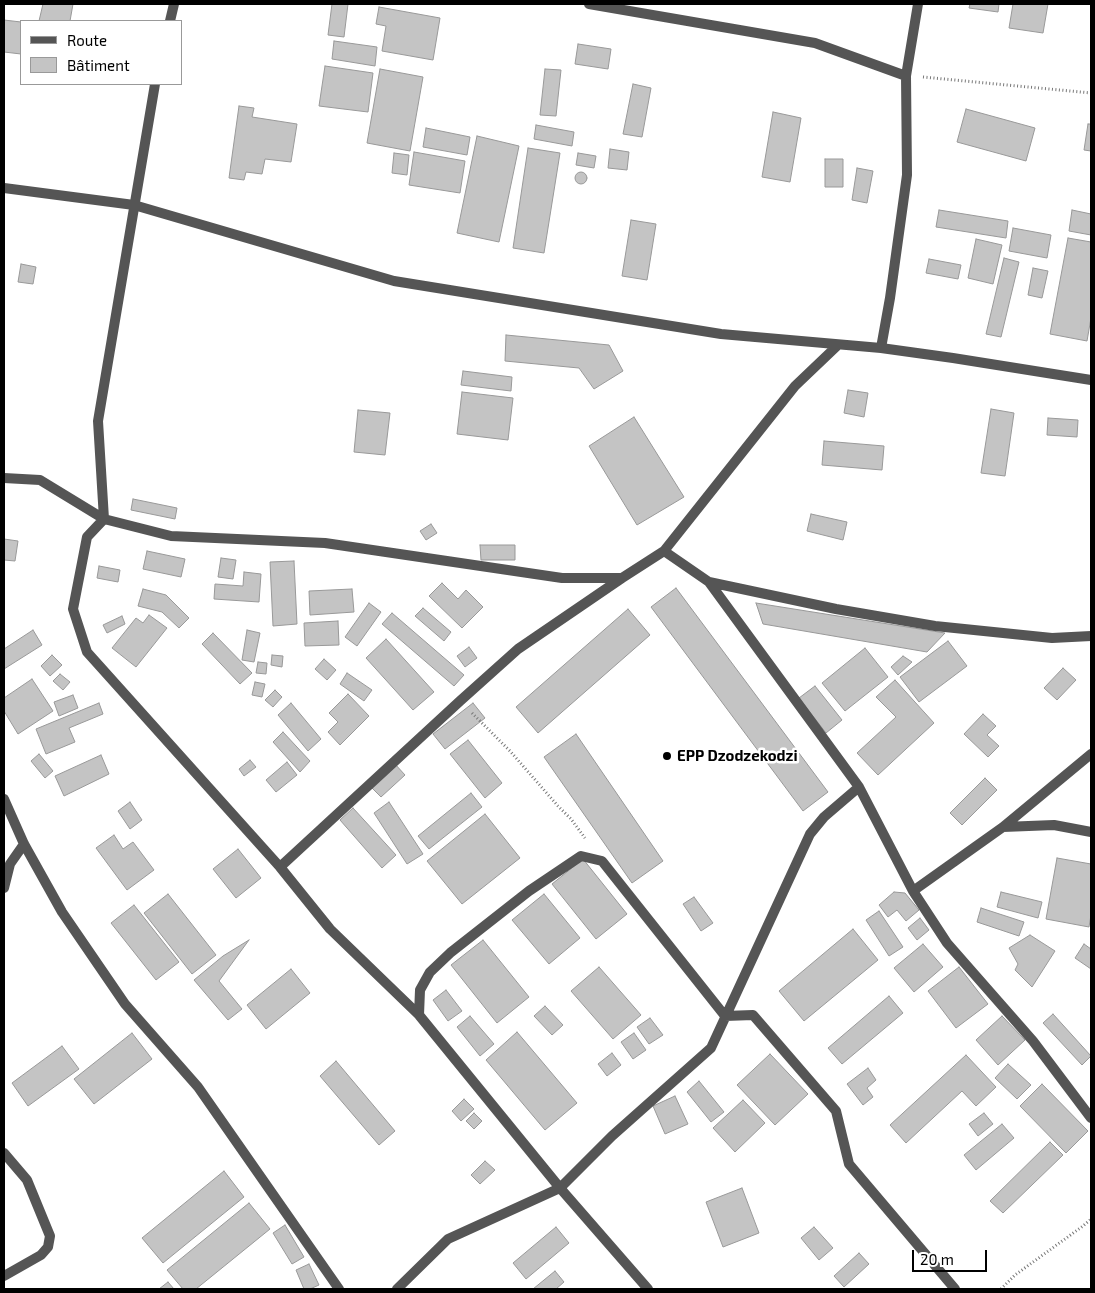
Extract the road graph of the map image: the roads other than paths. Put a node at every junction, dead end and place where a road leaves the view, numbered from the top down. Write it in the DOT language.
graph roads {
  1 [pos="174,4"];
  2 [pos="589,4"];
  3 [pos="918,4"];
  4 [pos="170,20"];
  5 [pos="906,76"];
  6 [pos="155,85"];
  7 [pos="4,188"];
  8 [pos="134,205"];
  9 [pos="838,345"];
  10 [pos="881,348"];
  11 [pos="1091,380"];
  12 [pos="4,478"];
  13 [pos="104,520"];
  14 [pos="664,551"];
  15 [pos="622,578"];
  16 [pos="709,582"];
  17 [pos="1091,636"];
  18 [pos="1091,754"];
  19 [pos="859,787"];
  20 [pos="4,799"];
  21 [pos="1003,827"];
  22 [pos="1091,832"];
  23 [pos="24,844"];
  24 [pos="280,867"];
  25 [pos="4,888"];
  26 [pos="913,891"];
  27 [pos="419,1014"];
  28 [pos="725,1016"];
  29 [pos="1091,1118"];
  30 [pos="4,1153"];
  31 [pos="560,1188"];
  32 [pos="4,1276"];
  33 [pos="338,1289"];
  34 [pos="397,1289"];
  35 [pos="648,1289"];
  36 [pos="955,1289"];
  1 -- 4 [label="street"];
  2 -- 5 [label="street"];
  3 -- 5 [label="street"];
  5 -- 10 [label="street"];
  6 -- 8 [label="street"];
  7 -- 8 [label="street"];
  8 -- 9 [label="street"];
  8 -- 13 [label="street"];
  9 -- 10 [label="street"];
  9 -- 14 [label="street"];
  10 -- 11 [label="street"];
  12 -- 13 [label="street"];
  13 -- 15 [label="street"];
  13 -- 24 [label="street"];
  14 -- 15 [label="street"];
  14 -- 16 [label="street"];
  15 -- 24 [label="street"];
  16 -- 17 [label="street"];
  16 -- 19 [label="street"];
  18 -- 21 [label="street"];
  19 -- 26 [label="street"];
  19 -- 28 [label="street"];
  20 -- 23 [label="street"];
  21 -- 22 [label="street"];
  21 -- 26 [label="street"];
  23 -- 25 [label="street"];
  23 -- 33 [label="street"];
  24 -- 27 [label="street"];
  26 -- 29 [label="street"];
  27 -- 28 [label="street"];
  27 -- 31 [label="street"];
  28 -- 31 [label="street"];
  28 -- 36 [label="street"];
  30 -- 32 [label="street"];
  31 -- 34 [label="street"];
  31 -- 35 [label="street"];
}
